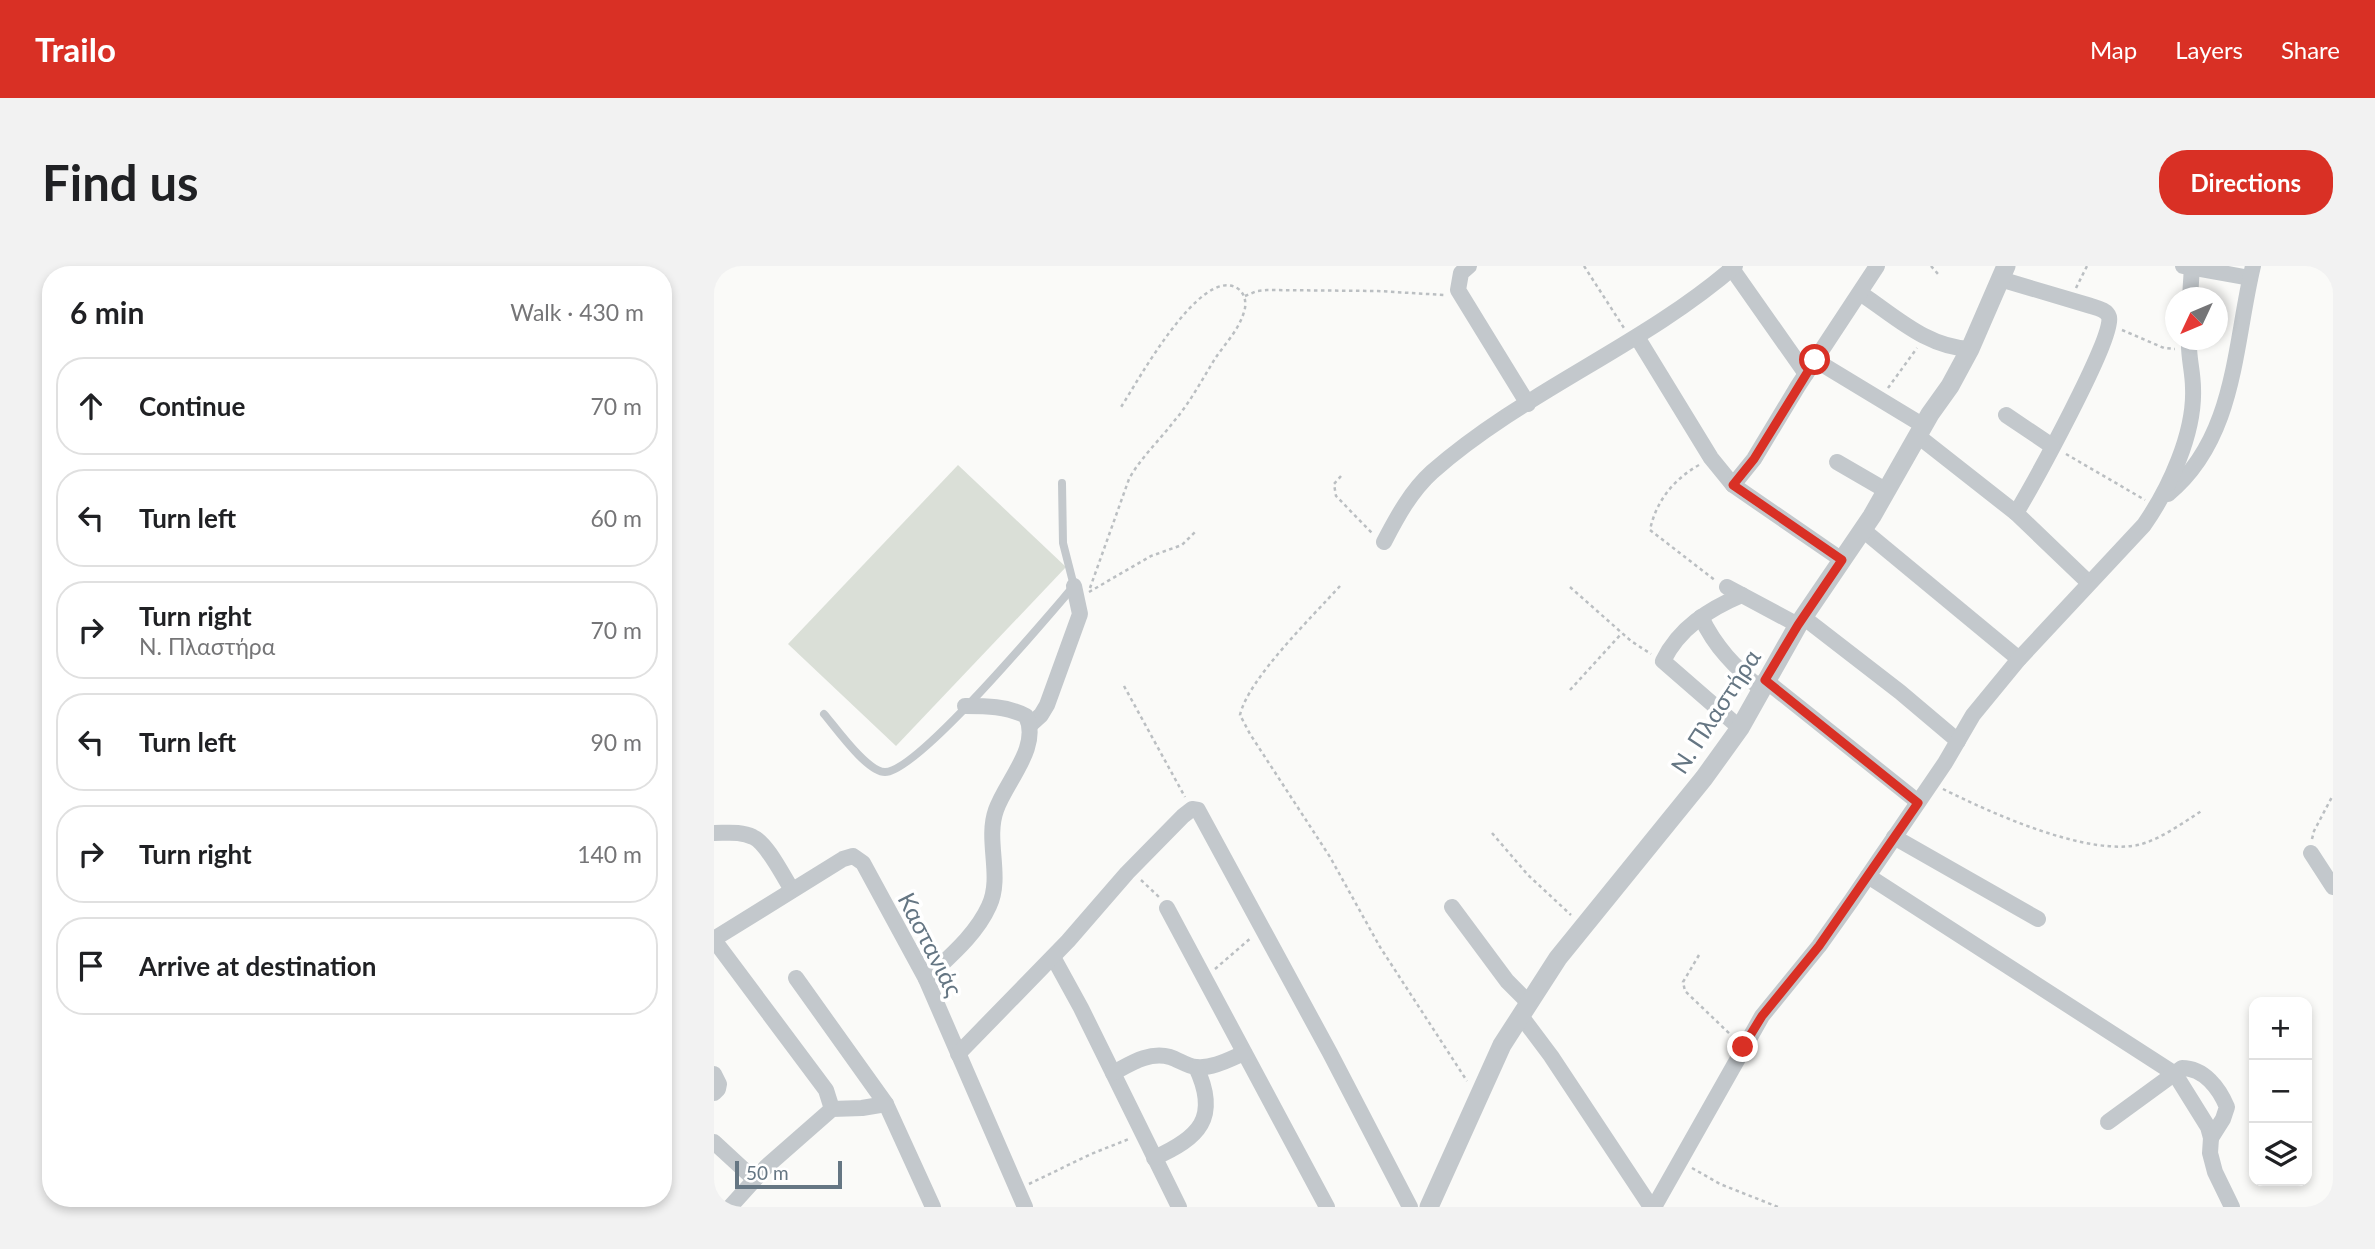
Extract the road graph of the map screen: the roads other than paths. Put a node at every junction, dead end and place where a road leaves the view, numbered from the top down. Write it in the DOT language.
graph roads {
  1 [pos="1469,266"];
  2 [pos="1877,266"];
  3 [pos="1732,267"];
  4 [pos="2189,267"];
  5 [pos="2252,272"];
  6 [pos="2003,273"];
  7 [pos="2190,287"];
  8 [pos="1860,293"];
  9 [pos="1637,337"];
  10 [pos="1970,349"];
  11 [pos="2189,350"];
  12 [pos="1815,360"];
  13 [pos="1806,374"];
  14 [pos="1528,404"];
  15 [pos="2006,415"];
  16 [pos="1921,431"];
  17 [pos="2053,446"];
  18 [pos="1837,462"];
  19 [pos="1062,484"];
  20 [pos="1733,485"];
  21 [pos="1887,491"];
  22 [pos="2159,503"];
  23 [pos="2016,513"];
  24 [pos="1863,530"];
  25 [pos="1384,542"];
  26 [pos="1842,560"];
  27 [pos="2089,583"];
  28 [pos="1073,586"];
  29 [pos="1727,587"];
  30 [pos="1742,595"];
  31 [pos="1701,617"];
  32 [pos="1801,621"];
  33 [pos="2019,659"];
  34 [pos="1763,684"];
  35 [pos="965,706"];
  36 [pos="824,714"];
  37 [pos="1030,725"];
  38 [pos="1740,728"];
  39 [pos="1958,741"];
  40 [pos="1918,803"];
  41 [pos="714,833"];
  42 [pos="1894,836"];
  43 [pos="2311,853"];
  44 [pos="1868,876"];
  45 [pos="2333,887"];
  46 [pos="792,890"];
  47 [pos="1452,906"];
  48 [pos="1167,908"];
  49 [pos="2038,919"];
  50 [pos="714,940"];
  51 [pos="1053,957"];
  52 [pos="796,978"];
  53 [pos="926,979"];
  54 [pos="1525,1010"];
  55 [pos="1244,1053"];
  56 [pos="958,1054"];
  57 [pos="1196,1067"];
  58 [pos="1113,1073"];
  59 [pos="714,1074"];
  60 [pos="2175,1074"];
  61 [pos="714,1093"];
  62 [pos="886,1104"];
  63 [pos="832,1109"];
  64 [pos="2108,1122"];
  65 [pos="2211,1138"];
  66 [pos="714,1142"];
  67 [pos="1154,1158"];
  68 [pos="754,1179"];
  69 [pos="730,1207"];
  70 [pos="933,1207"];
  71 [pos="1025,1207"];
  72 [pos="1179,1207"];
  73 [pos="1327,1207"];
  74 [pos="1410,1207"];
  75 [pos="1429,1207"];
  76 [pos="1654,1207"];
  77 [pos="2232,1207"];
  1 -- 14 [label="street"];
  2 -- 8 [label="street"];
  3 -- 9 [label="street"];
  3 -- 13 [label="street"];
  4 -- 5 [label="street"];
  4 -- 7 [label="street"];
  5 -- 22 [label="street"];
  6 -- 10 [label="street, Ν. Πλαστήρα"];
  6 -- 17 [label="street"];
  8 -- 10 [label="street"];
  8 -- 12 [label="street"];
  9 -- 14 [label="street"];
  9 -- 20 [label="street"];
  10 -- 16 [label="street, Ν. Πλαστήρα"];
  11 -- 22 [label="street"];
  12 -- 13 [label="street"];
  12 -- 16 [label="street"];
  13 -- 20 [label="street"];
  14 -- 25 [label="street"];
  15 -- 17 [label="street"];
  16 -- 21 [label="street, Ν. Πλαστήρα"];
  16 -- 23 [label="street"];
  17 -- 23 [label="street"];
  18 -- 21 [label="street"];
  19 -- 28 [label="lane"];
  20 -- 26 [label="street"];
  21 -- 24 [label="street, Ν. Πλαστήρα"];
  22 -- 27 [label="street"];
  23 -- 27 [label="street"];
  24 -- 26 [label="street, Ν. Πλαστήρα"];
  24 -- 33 [label="street"];
  26 -- 32 [label="street, Ν. Πλαστήρα"];
  27 -- 33 [label="street"];
  28 -- 35 [label="lane"];
  28 -- 37 [label="street"];
  29 -- 30 [label="street"];
  30 -- 31 [label="street"];
  30 -- 32 [label="street"];
  31 -- 34 [label="street"];
  31 -- 38 [label="street"];
  32 -- 34 [label="street, Ν. Πλαστήρα"];
  32 -- 39 [label="street"];
  33 -- 39 [label="street"];
  34 -- 38 [label="street, Ν. Πλαστήρα"];
  34 -- 40 [label="street"];
  35 -- 36 [label="lane"];
  35 -- 37 [label="street"];
  37 -- 53 [label="street"];
  38 -- 54 [label="street, Ν. Πλαστήρα"];
  39 -- 40 [label="street"];
  40 -- 42 [label="street"];
  41 -- 46 [label="street"];
  42 -- 44 [label="street"];
  42 -- 49 [label="street"];
  43 -- 45 [label="street"];
  44 -- 60 [label="street"];
  44 -- 76 [label="street"];
  46 -- 50 [label="street, Καστανιάς"];
  46 -- 53 [label="street, Καστανιάς"];
  47 -- 54 [label="street"];
  48 -- 55 [label="street"];
  50 -- 63 [label="street"];
  51 -- 56 [label="street"];
  51 -- 58 [label="street"];
  51 -- 74 [label="street"];
  52 -- 62 [label="street"];
  53 -- 56 [label="street, Καστανιάς"];
  54 -- 75 [label="street, Ν. Πλαστήρα"];
  54 -- 76 [label="street"];
  55 -- 57 [label="street"];
  55 -- 73 [label="street"];
  56 -- 71 [label="street, Καστανιάς"];
  57 -- 58 [label="street"];
  57 -- 67 [label="street"];
  58 -- 67 [label="street"];
  59 -- 61 [label="street"];
  60 -- 64 [label="street"];
  60 -- 65 [label="street"];
  60 -- 65 [label="street"];
  62 -- 63 [label="street"];
  62 -- 70 [label="street"];
  63 -- 68 [label="street"];
  65 -- 77 [label="street"];
  66 -- 68 [label="street"];
  67 -- 72 [label="street"];
  68 -- 69 [label="street"];
}
